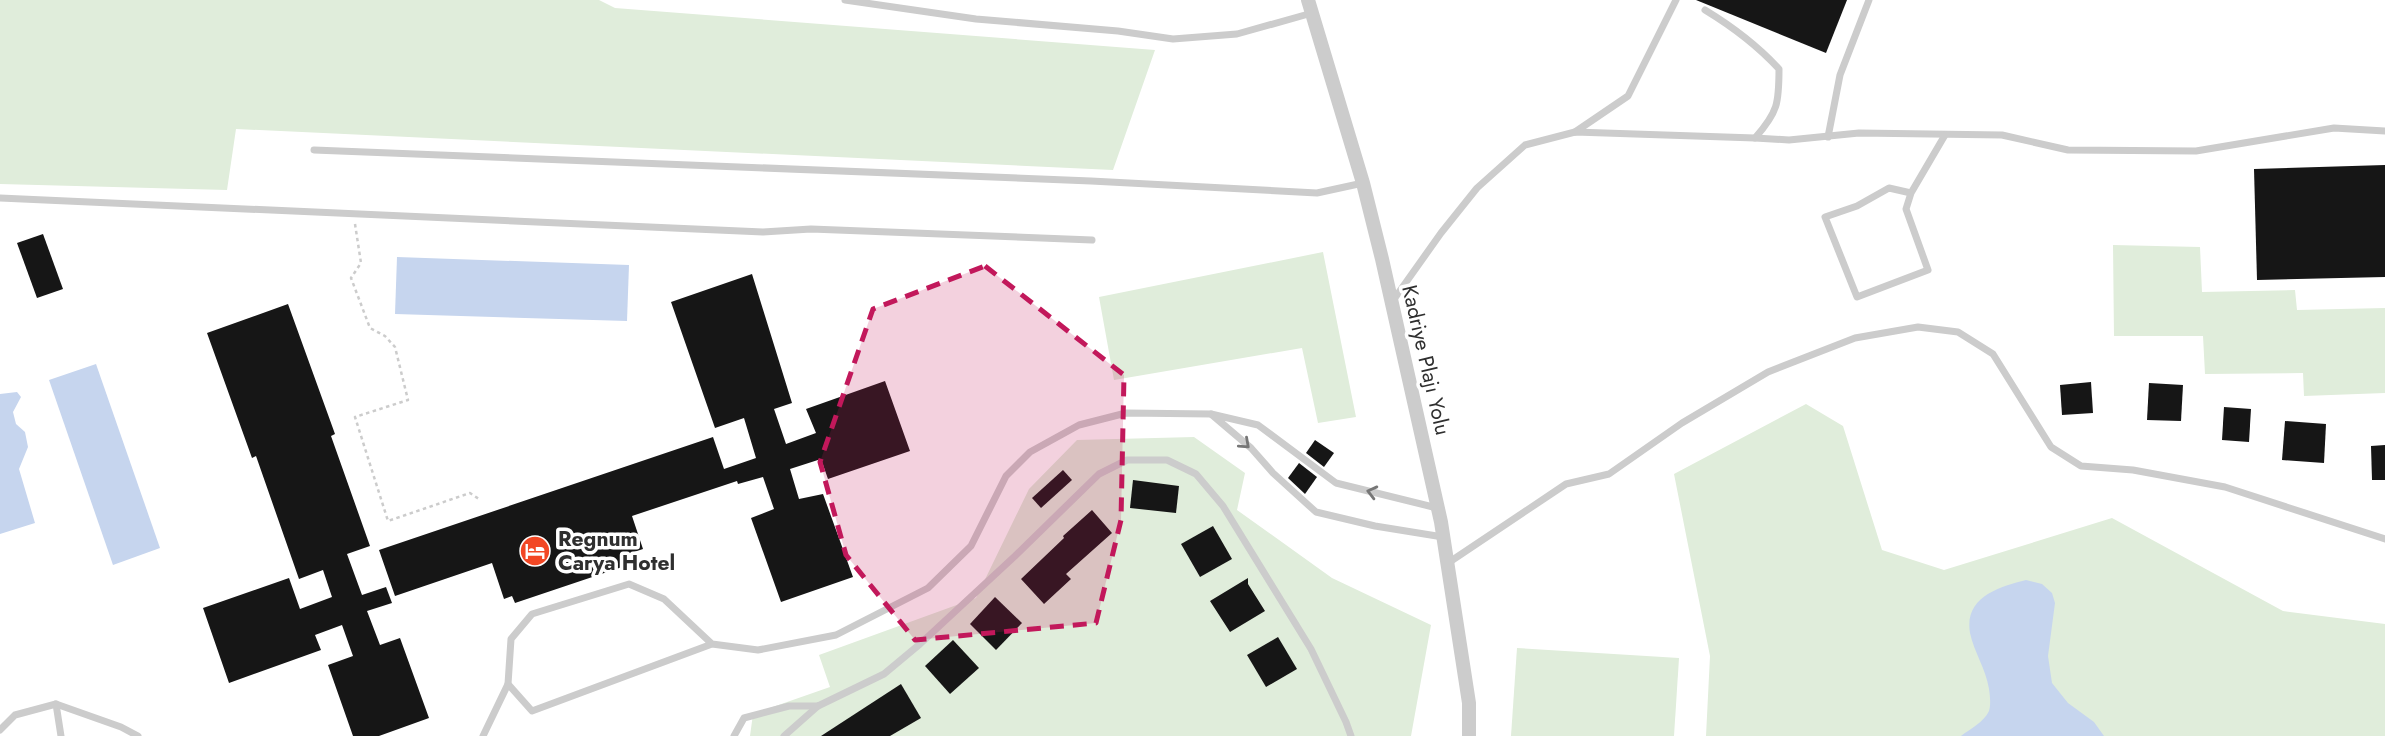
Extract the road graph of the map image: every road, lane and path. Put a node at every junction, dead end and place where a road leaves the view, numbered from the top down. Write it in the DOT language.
graph roads {
  1 [pos="845,0"];
  2 [pos="1676,0"];
  3 [pos="1869,0"];
  4 [pos="1310,7"];
  5 [pos="1705,10"];
  6 [pos="2385,131"];
  7 [pos="1576,132"];
  8 [pos="1945,135"];
  9 [pos="1828,137"];
  10 [pos="1755,138"];
  11 [pos="314,150"];
  12 [pos="1363,183"];
  13 [pos="1911,192"];
  14 [pos="0,198"];
  15 [pos="353,214"];
  16 [pos="1092,240"];
  17 [pos="1392,302"];
  18 [pos="1211,415"];
  19 [pos="479,499"];
  20 [pos="1438,508"];
  21 [pos="1443,537"];
  22 [pos="2385,539"];
  23 [pos="1448,563"];
  24 [pos="712,644"];
  25 [pos="508,684"];
  26 [pos="56,704"];
  27 [pos="818,706"];
  28 [pos="0,730"];
  29 [pos="61,736"];
  30 [pos="138,736"];
  31 [pos="483,736"];
  32 [pos="734,736"];
  33 [pos="784,736"];
  34 [pos="1351,736"];
  35 [pos="1469,736"];
  1 -- 4 [label="lane"];
  2 -- 7 [label="lane"];
  3 -- 9 [label="lane"];
  4 -- 12 [label="street, Kadriye Plajı Yolu"];
  5 -- 10 [label="lane"];
  6 -- 8 [label="lane"];
  7 -- 10 [label="lane"];
  7 -- 17 [label="lane"];
  8 -- 9 [label="lane"];
  8 -- 13 [label="lane"];
  9 -- 10 [label="lane"];
  11 -- 12 [label="lane"];
  12 -- 17 [label="street, Kadriye Plajı Yolu"];
  13 -- 13 [label="lane"];
  14 -- 15 [label="lane"];
  15 -- 16 [label="lane"];
  15 -- 19 [label="path"];
  17 -- 20 [label="street, Kadriye Plajı Yolu"];
  20 -- 18 [label="lane, one-way"];
  18 -- 21 [label="lane, one-way"];
  18 -- 24 [label="lane"];
  20 -- 21 [label="street, Kadriye Plajı Yolu"];
  21 -- 23 [label="street, Kadriye Plajı Yolu"];
  22 -- 23 [label="lane"];
  23 -- 35 [label="street, Kadriye Plajı Yolu"];
  24 -- 25 [label="lane"];
  24 -- 25 [label="lane"];
  25 -- 31 [label="lane"];
  26 -- 28 [label="lane"];
  26 -- 29 [label="lane"];
  26 -- 30 [label="lane"];
  27 -- 32 [label="lane"];
  27 -- 33 [label="lane"];
  27 -- 34 [label="lane"];
}
